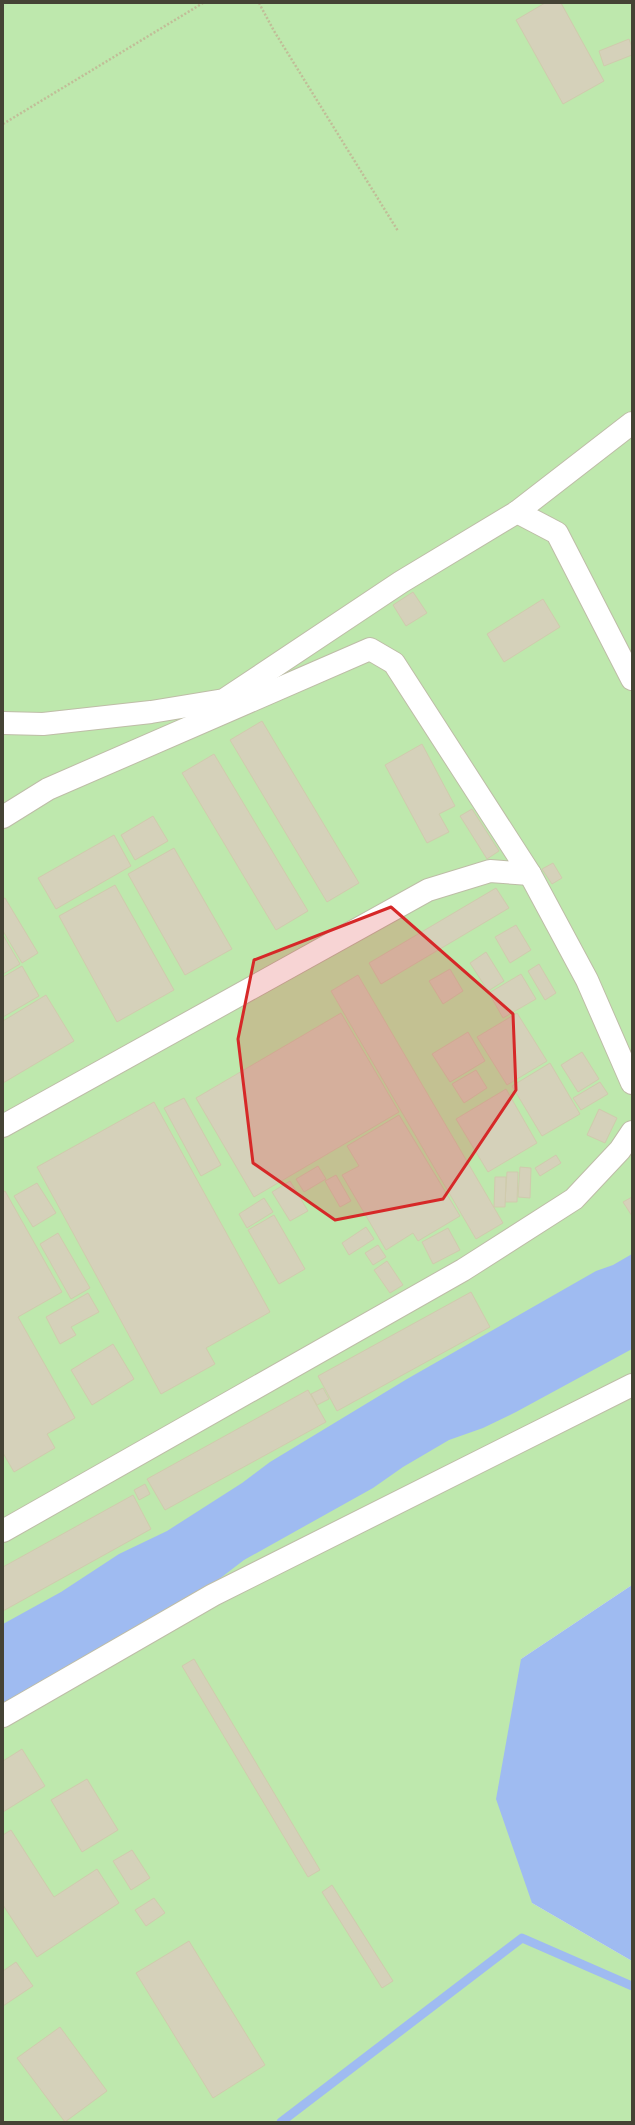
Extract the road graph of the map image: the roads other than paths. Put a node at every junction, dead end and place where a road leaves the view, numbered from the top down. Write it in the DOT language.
graph roads {
  1 [pos="632,423"];
  2 [pos="517,512"];
  3 [pos="632,679"];
  4 [pos="3,724"];
  5 [pos="3,817"];
  6 [pos="530,874"];
  7 [pos="632,1083"];
  8 [pos="3,1126"];
  9 [pos="632,1132"];
  10 [pos="632,1385"];
  11 [pos="3,1531"];
  12 [pos="3,1716"];
  1 -- 2 [label="street"];
  2 -- 3 [label="street"];
  2 -- 4 [label="street"];
  5 -- 6 [label="street"];
  6 -- 7 [label="street"];
  6 -- 8 [label="street"];
  9 -- 11 [label="street"];
  10 -- 12 [label="street"];
}
